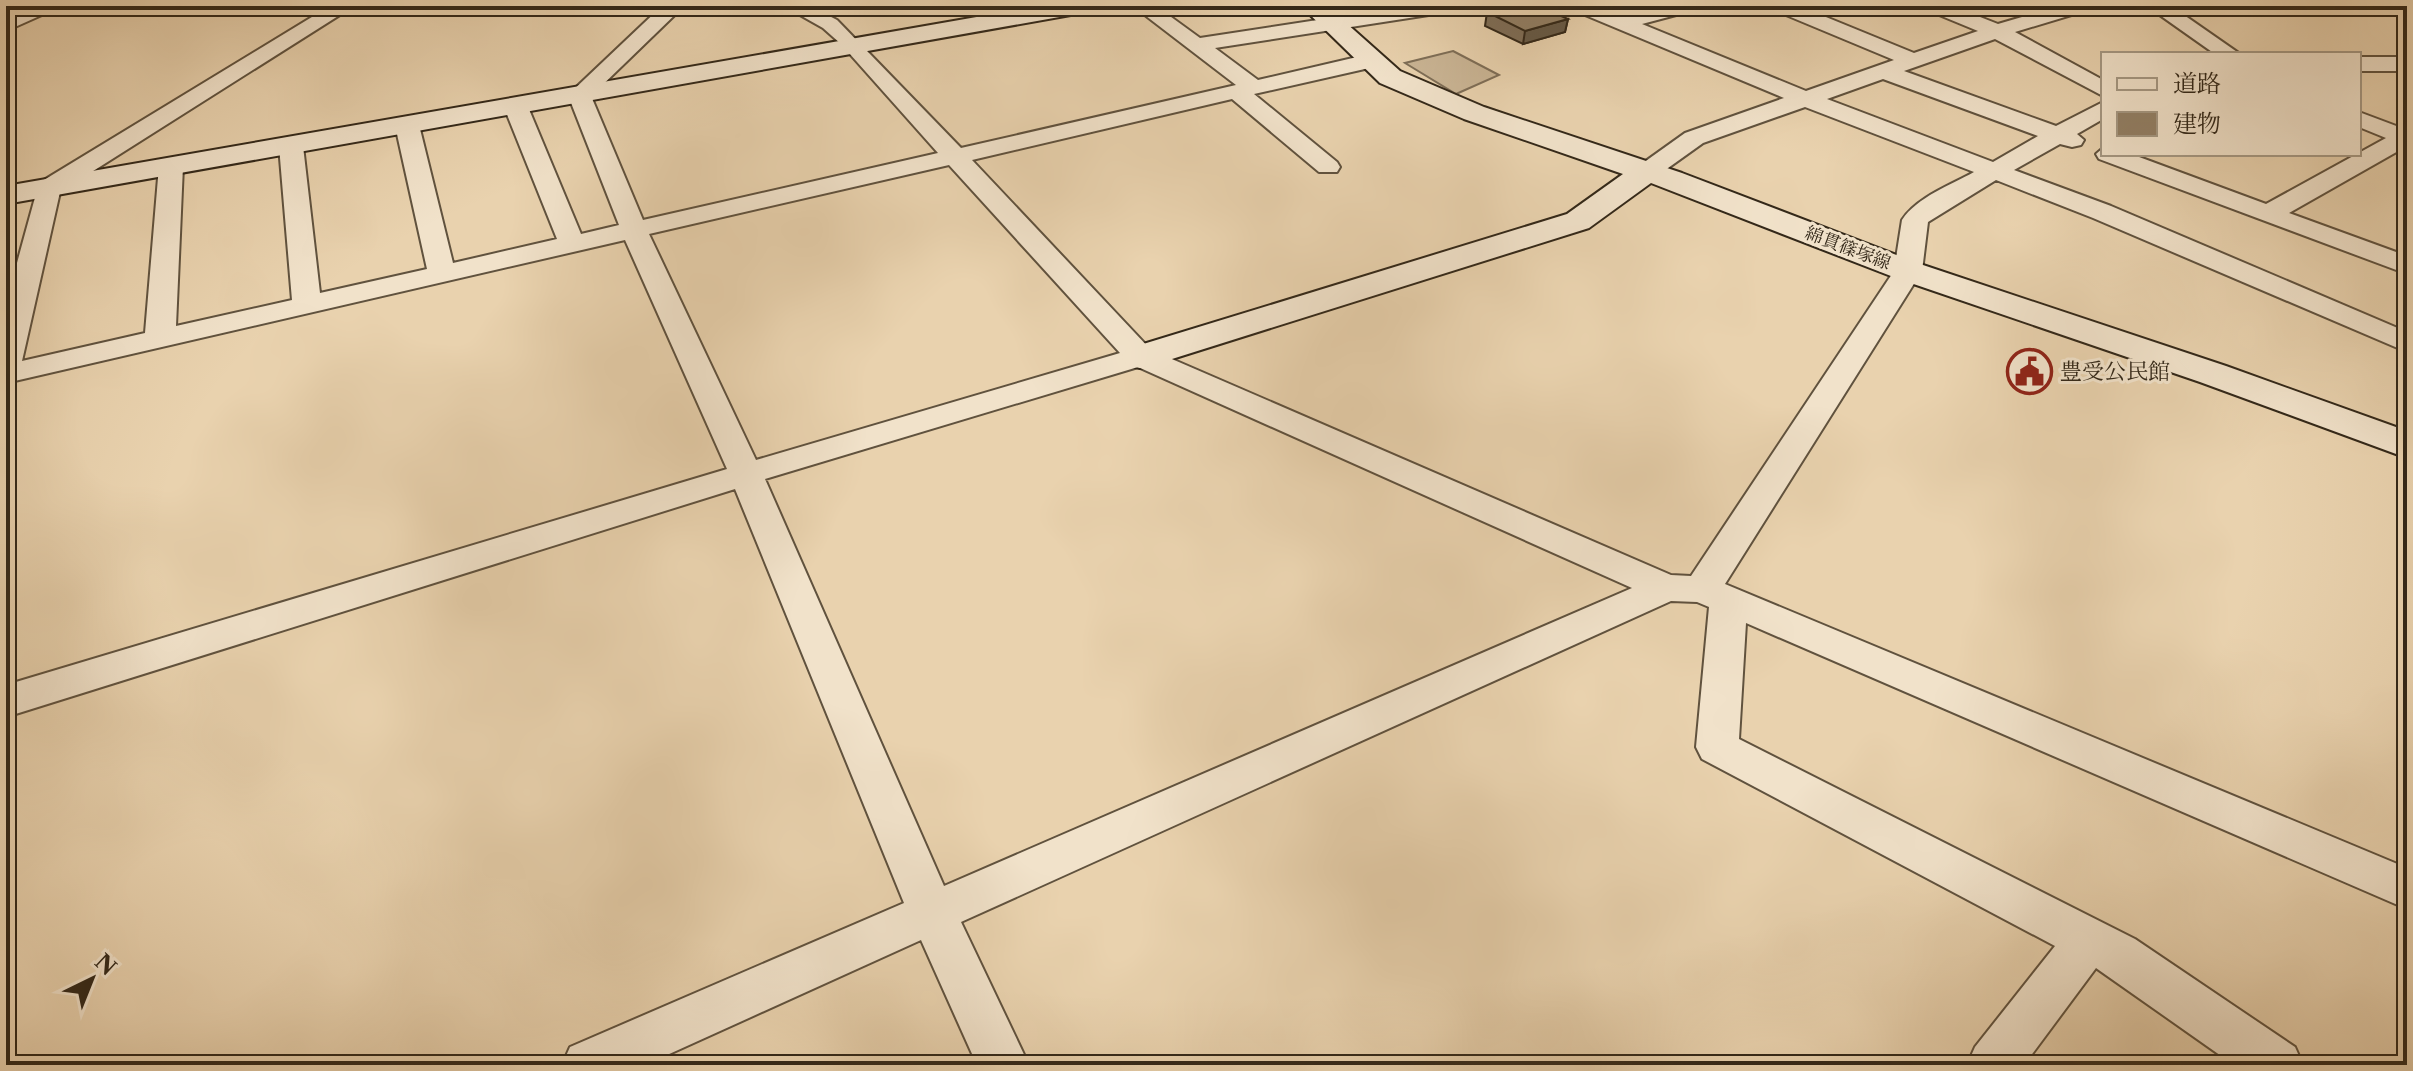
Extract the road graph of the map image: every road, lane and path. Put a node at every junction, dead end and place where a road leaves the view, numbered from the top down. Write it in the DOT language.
graph roads {
  1 [pos="46,6"];
  2 [pos="344,6"];
  3 [pos="674,6"];
  4 [pos="794,6"];
  5 [pos="1082,6"];
  6 [pos="1143,6"];
  7 [pos="1448,6"];
  8 [pos="1580,6"];
  9 [pos="1688,6"];
  10 [pos="1781,6"];
  11 [pos="1934,6"];
  12 [pos="2081,6"];
  13 [pos="2157,6"];
  14 [pos="1325,16"];
  15 [pos="1621,23"];
  16 [pos="6,25"];
  17 [pos="1997,31"];
  18 [pos="1196,45"];
  19 [pos="854,47"];
  20 [pos="2226,52"];
  21 [pos="1370,61"];
  22 [pos="1915,61"];
  23 [pos="2361,64"];
  24 [pos="2407,64"];
  25 [pos="1886,72"];
  26 [pos="2101,88"];
  27 [pos="1247,90"];
  28 [pos="579,95"];
  29 [pos="1806,99"];
  30 [pos="516,107"];
  31 [pos="2101,110"];
  32 [pos="2361,120"];
  33 [pos="407,125"];
  34 [pos="2058,135"];
  35 [pos="2406,138"];
  36 [pos="291,146"];
  37 [pos="2101,151"];
  38 [pos="2114,156"];
  39 [pos="954,158"];
  40 [pos="171,166"];
  41 [pos="1328,167"];
  42 [pos="1645,173"];
  43 [pos="1995,173"];
  44 [pos="48,188"];
  45 [pos="6,195"];
  46 [pos="2267,214"];
  47 [pos="634,230"];
  48 [pos="572,244"];
  49 [pos="2407,266"];
  50 [pos="1908,271"];
  51 [pos="442,274"];
  52 [pos="307,305"];
  53 [pos="160,338"];
  54 [pos="2407,343"];
  55 [pos="1140,357"];
  56 [pos="6,363"];
  57 [pos="6,374"];
  58 [pos="2404,438"];
  59 [pos="746,474"];
  60 [pos="1699,592"];
  61 [pos="6,701"];
  62 [pos="2407,889"];
  63 [pos="932,913"];
  64 [pos="2089,940"];
  65 [pos="588,1065"];
  66 [pos="1003,1065"];
  67 [pos="1993,1065"];
  68 [pos="2277,1065"];
  1 -- 16 [label="street"];
  2 -- 44 [label="street"];
  3 -- 28 [label="street"];
  4 -- 19 [label="street"];
  5 -- 19 [label="street"];
  6 -- 18 [label="street"];
  7 -- 14 [label="street"];
  8 -- 15 [label="street"];
  9 -- 15 [label="street"];
  10 -- 22 [label="street"];
  11 -- 17 [label="street"];
  12 -- 17 [label="street"];
  13 -- 20 [label="street"];
  14 -- 18 [label="street"];
  14 -- 21 [label="street, 綿貫篠塚線"];
  15 -- 29 [label="street"];
  17 -- 22 [label="street"];
  17 -- 26 [label="street"];
  18 -- 27 [label="street"];
  19 -- 28 [label="street"];
  19 -- 39 [label="street"];
  21 -- 27 [label="street"];
  21 -- 42 [label="street, 綿貫篠塚線"];
  22 -- 25 [label="street"];
  23 -- 24 [label="street"];
  25 -- 29 [label="street"];
  25 -- 34 [label="street"];
  27 -- 39 [label="street"];
  27 -- 41 [label="street"];
  28 -- 30 [label="street"];
  28 -- 47 [label="street"];
  29 -- 42 [label="street"];
  29 -- 43 [label="street"];
  30 -- 33 [label="street"];
  30 -- 48 [label="street"];
  31 -- 34 [label="street"];
  32 -- 35 [label="street"];
  33 -- 36 [label="street"];
  33 -- 51 [label="street"];
  34 -- 37 [label="street"];
  34 -- 43 [label="street"];
  35 -- 46 [label="street"];
  36 -- 40 [label="street"];
  36 -- 52 [label="street"];
  38 -- 46 [label="street"];
  39 -- 47 [label="street"];
  39 -- 55 [label="street"];
  40 -- 44 [label="street"];
  40 -- 53 [label="street"];
  42 -- 50 [label="street, 綿貫篠塚線"];
  42 -- 55 [label="street"];
  43 -- 50 [label="street"];
  43 -- 54 [label="street"];
  44 -- 45 [label="street"];
  44 -- 56 [label="street"];
  46 -- 49 [label="street"];
  47 -- 48 [label="street"];
  47 -- 59 [label="street"];
  48 -- 51 [label="street"];
  50 -- 58 [label="street, 綿貫篠塚線"];
  50 -- 60 [label="street"];
  51 -- 52 [label="street"];
  52 -- 53 [label="street"];
  53 -- 57 [label="street"];
  55 -- 59 [label="street"];
  55 -- 60 [label="street"];
  59 -- 61 [label="street"];
  59 -- 63 [label="street"];
  60 -- 62 [label="street"];
  60 -- 63 [label="street"];
  60 -- 64 [label="street"];
  63 -- 65 [label="street"];
  63 -- 66 [label="street"];
  64 -- 67 [label="street"];
  64 -- 68 [label="street"];
}
